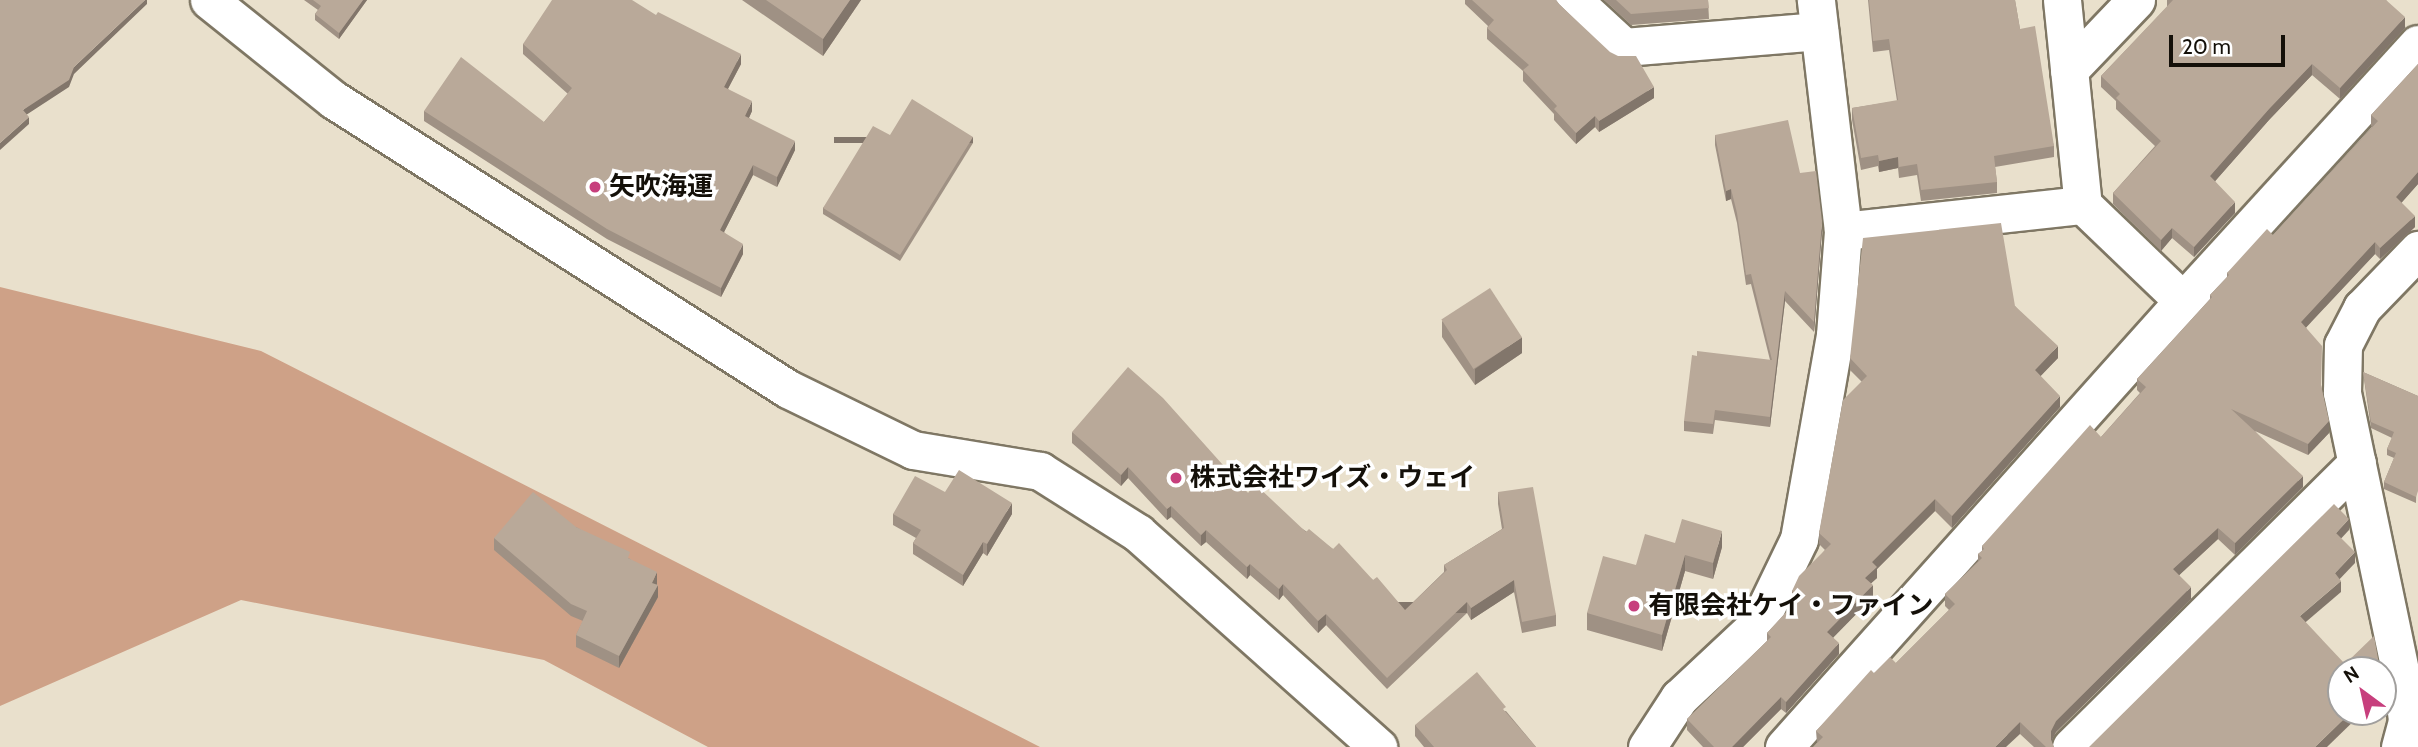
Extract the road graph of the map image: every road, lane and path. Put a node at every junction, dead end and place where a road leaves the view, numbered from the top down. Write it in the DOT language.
graph roads {
  1 [pos="209,0"];
  2 [pos="1573,0"];
  3 [pos="2062,0"];
  4 [pos="2136,0"];
  5 [pos="1818,15"];
  6 [pos="2418,44"];
  7 [pos="2069,70"];
  8 [pos="2083,205"];
  9 [pos="1843,231"];
  10 [pos="2418,250"];
  11 [pos="2183,301"];
  12 [pos="2357,463"];
  13 [pos="1378,747"];
  14 [pos="1647,747"];
  15 [pos="1784,747"];
  16 [pos="2071,747"];
  17 [pos="2400,747"];
  1 -- 13 [label="street"];
  2 -- 5 [label="street"];
  3 -- 7 [label="street"];
  4 -- 7 [label="street"];
  5 -- 9 [label="street"];
  6 -- 11 [label="street"];
  7 -- 8 [label="street"];
  8 -- 9 [label="street"];
  8 -- 11 [label="street"];
  9 -- 14 [label="street"];
  10 -- 12 [label="street"];
  11 -- 15 [label="street"];
  12 -- 16 [label="street"];
  12 -- 17 [label="street"];
}
